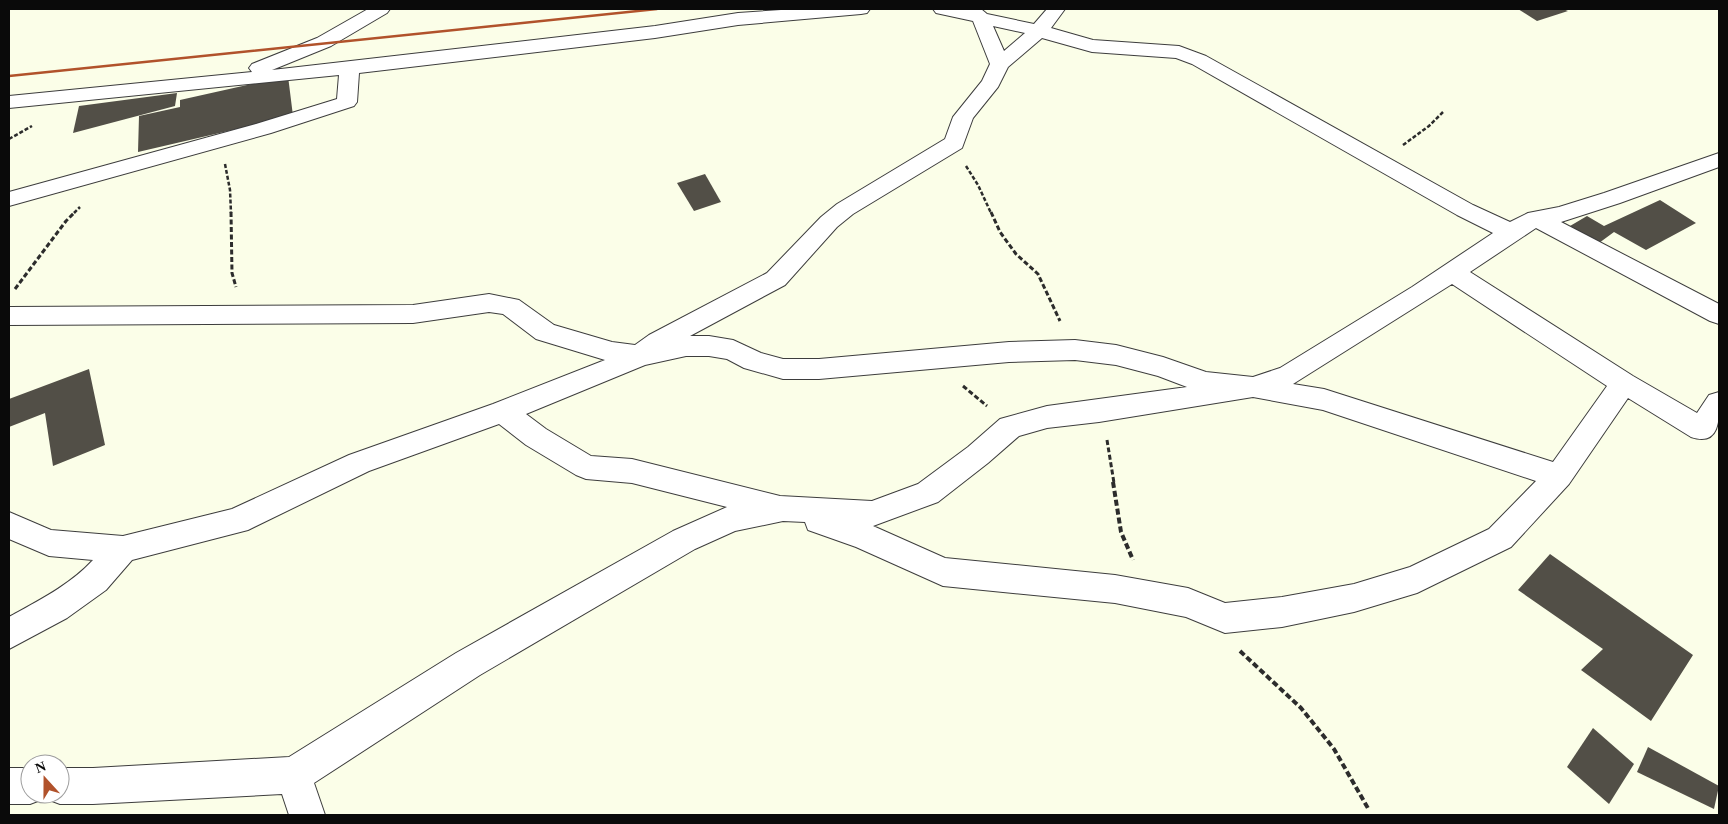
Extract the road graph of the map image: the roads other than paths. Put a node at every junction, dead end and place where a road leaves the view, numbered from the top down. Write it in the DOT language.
graph roads {
  1 [pos="381,9"];
  2 [pos="861,9"];
  3 [pos="942,9"];
  4 [pos="1056,9"];
  5 [pos="975,13"];
  6 [pos="1039,31"];
  7 [pos="1000,64"];
  8 [pos="350,68"];
  9 [pos="232,79"];
  10 [pos="9,102"];
  11 [pos="1717,163"];
  12 [pos="9,199"];
  13 [pos="1524,225"];
  14 [pos="1452,272"];
  15 [pos="1719,315"];
  16 [pos="9,316"];
  17 [pos="640,356"];
  18 [pos="1624,383"];
  19 [pos="1253,388"];
  20 [pos="1719,403"];
  21 [pos="503,412"];
  22 [pos="1559,476"];
  23 [pos="783,508"];
  24 [pos="9,525"];
  25 [pos="123,549"];
  26 [pos="9,634"];
  27 [pos="294,775"];
  28 [pos="70,786"];
  29 [pos="307,815"];
  1 -- 9 [label="street"];
  2 -- 8 [label="street"];
  3 -- 5 [label="street"];
  4 -- 6 [label="street"];
  5 -- 6 [label="street"];
  5 -- 7 [label="street"];
  6 -- 7 [label="street"];
  6 -- 13 [label="street"];
  7 -- 17 [label="street"];
  8 -- 9 [label="street"];
  8 -- 12 [label="street"];
  9 -- 10 [label="street"];
  11 -- 13 [label="street"];
  13 -- 14 [label="street"];
  13 -- 15 [label="street"];
  14 -- 18 [label="street"];
  14 -- 19 [label="street"];
  16 -- 17 [label="street"];
  17 -- 19 [label="street"];
  17 -- 21 [label="street"];
  18 -- 20 [label="street"];
  18 -- 22 [label="street"];
  19 -- 22 [label="street"];
  19 -- 23 [label="street"];
  21 -- 23 [label="street"];
  21 -- 25 [label="street"];
  22 -- 23 [label="street"];
  23 -- 27 [label="street"];
  24 -- 25 [label="street"];
  25 -- 26 [label="street"];
  27 -- 28 [label="street"];
  27 -- 29 [label="street"];
}
